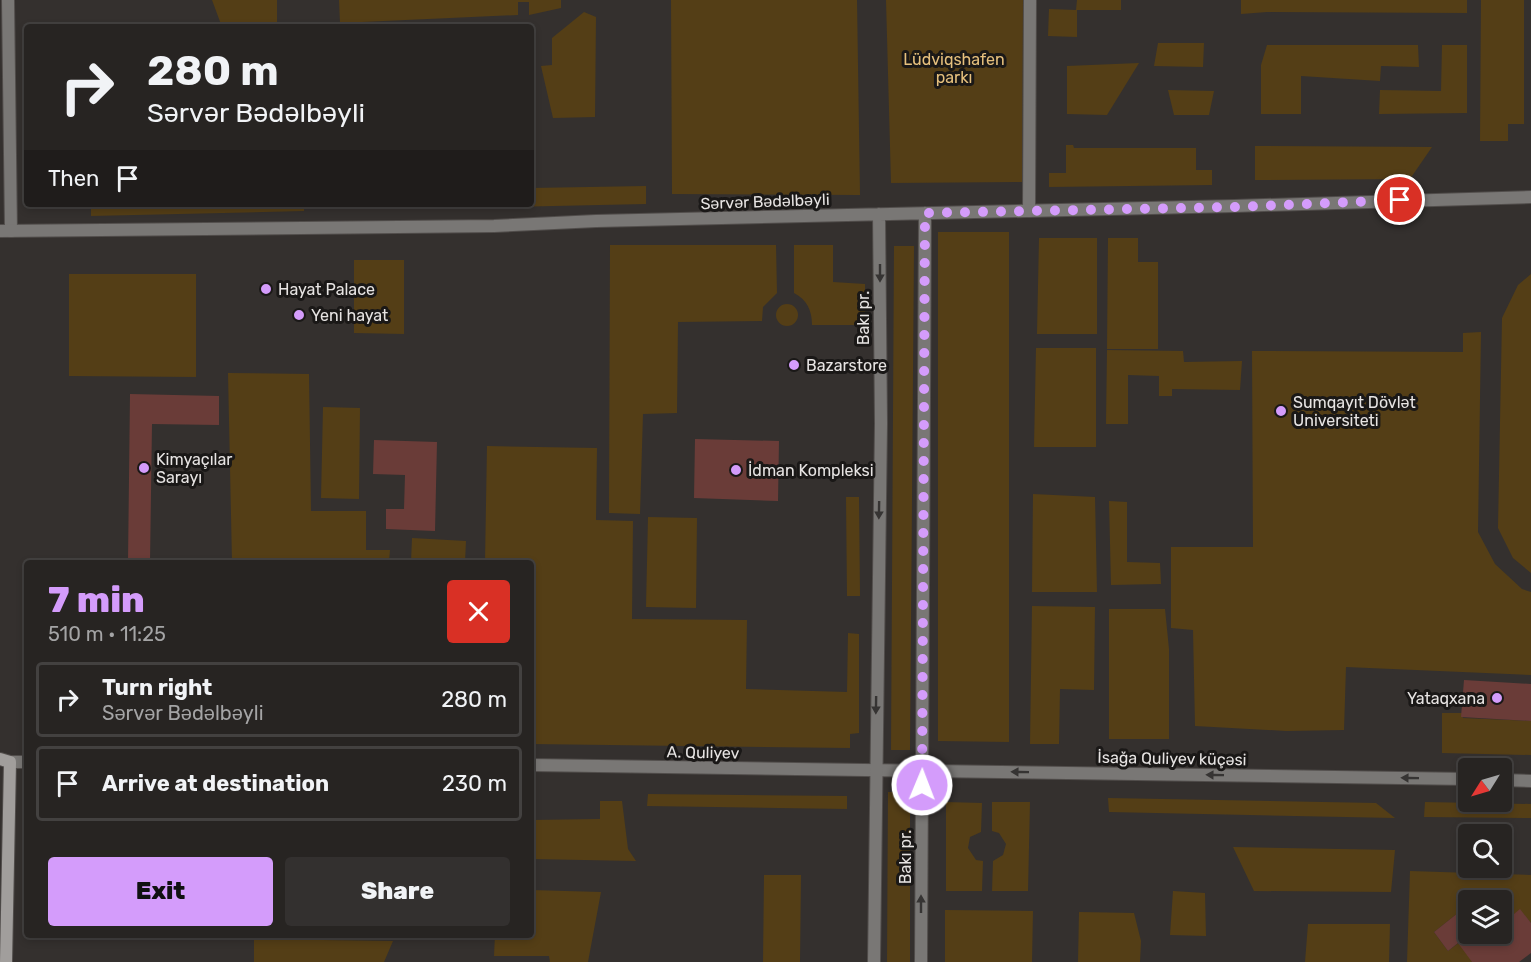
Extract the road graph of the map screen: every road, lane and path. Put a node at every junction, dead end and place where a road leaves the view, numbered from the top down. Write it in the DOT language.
graph roads {
  1 [pos="8,0"];
  2 [pos="1030,0"];
  3 [pos="1531,197"];
  4 [pos="1029,211"];
  5 [pos="925,213"];
  6 [pos="879,214"];
  7 [pos="6,231"];
  8 [pos="5,760"];
  9 [pos="24,762"];
  10 [pos="534,765"];
  11 [pos="875,772"];
  12 [pos="922,772"];
  13 [pos="1458,779"];
  14 [pos="1512,780"];
  15 [pos="1531,781"];
  16 [pos="6,962"];
  17 [pos="874,962"];
  18 [pos="921,962"];
  1 -- 7 [label="street"];
  2 -- 4 [label="street"];
  3 -- 4 [label="street, Sərvər Bədəlbəyli"];
  4 -- 5 [label="street, Sərvər Bədəlbəyli"];
  5 -- 6 [label="street, Sərvər Bədəlbəyli"];
  5 -- 12 [label="street, Bakı pr."];
  6 -- 7 [label="street, Sərvər Bədəlbəyli"];
  6 -- 11 [label="street, Bakı pr., one-way"];
  8 -- 9 [label="street"];
  8 -- 16 [label="main road"];
  10 -- 11 [label="street, A. Quliyev"];
  11 -- 12 [label="street, İsağa Quliyev küçəsi"];
  11 -- 17 [label="street, Bakı pr."];
  13 -- 12 [label="street, İsağa Quliyev küçəsi, one-way"];
  18 -- 12 [label="street, Bakı pr., one-way"];
  14 -- 15 [label="street"];
}
